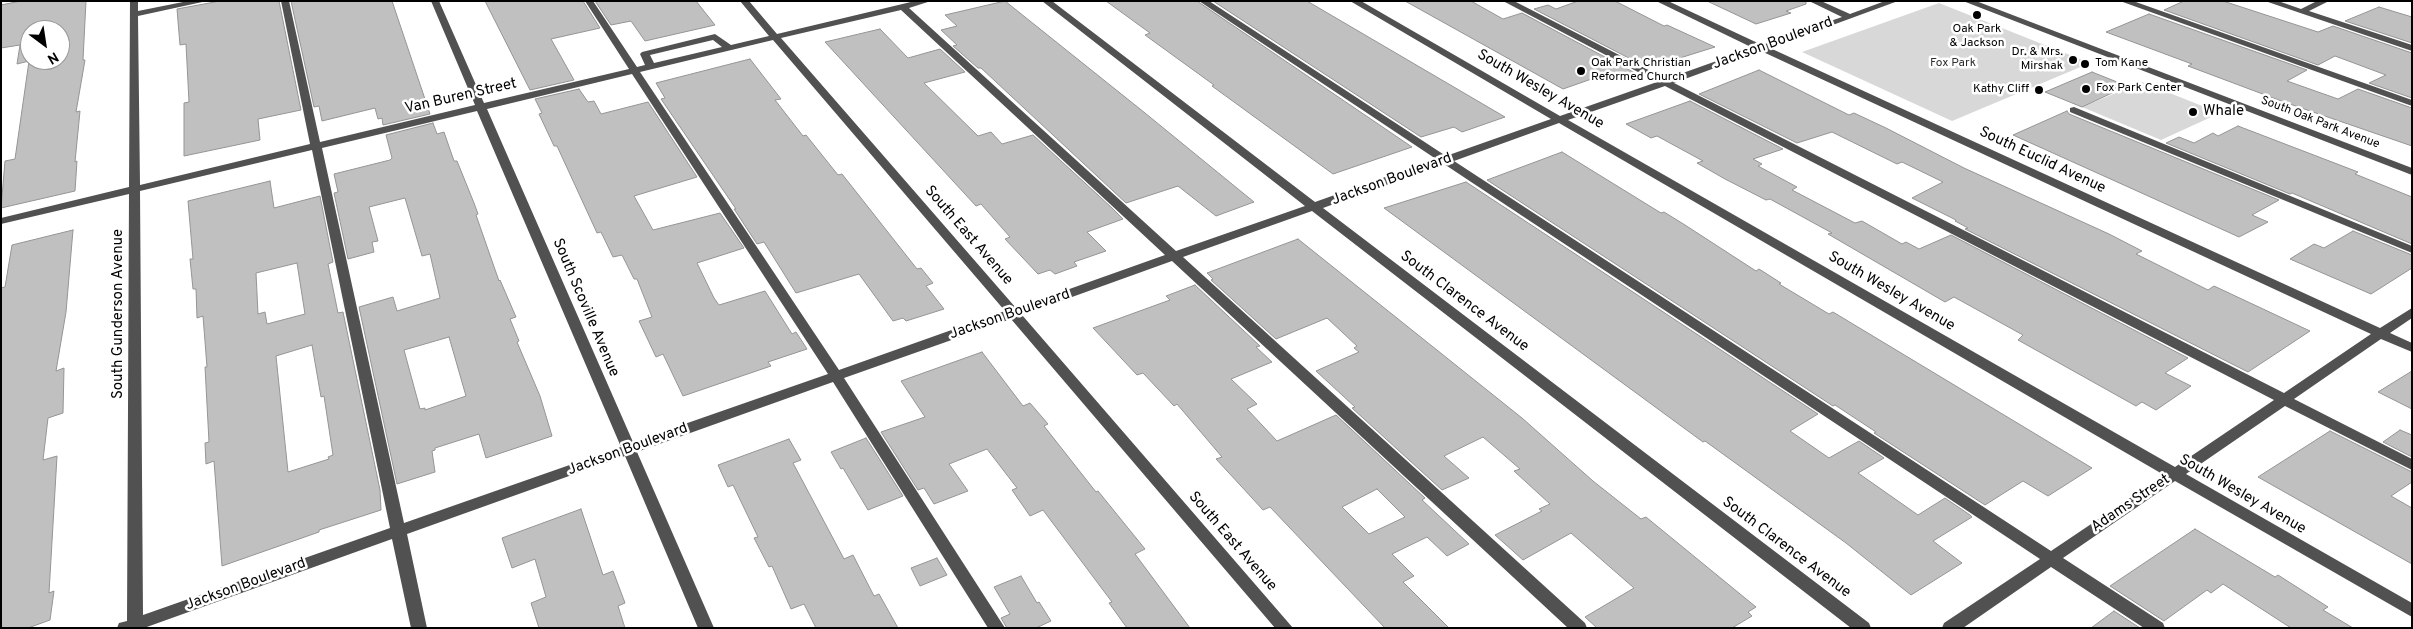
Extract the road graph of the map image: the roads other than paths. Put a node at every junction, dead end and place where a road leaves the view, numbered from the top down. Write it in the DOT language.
graph roads {
  1 [pos="203,1"];
  2 [pos="285,1"];
  3 [pos="435,1"];
  4 [pos="589,1"];
  5 [pos="744,1"];
  6 [pos="927,1"];
  7 [pos="1046,1"];
  8 [pos="1202,1"];
  9 [pos="1354,1"];
  10 [pos="1507,1"];
  11 [pos="1660,1"];
  12 [pos="1813,1"];
  13 [pos="1894,1"];
  14 [pos="1967,1"];
  15 [pos="2124,1"];
  16 [pos="2269,1"];
  17 [pos="2325,1"];
  18 [pos="903,7"];
  19 [pos="134,8"];
  20 [pos="2301,12"];
  21 [pos="1850,17"];
  22 [pos="775,37"];
  23 [pos="729,48"];
  24 [pos="1762,48"];
  25 [pos="2412,48"];
  26 [pos="651,67"];
  27 [pos="634,71"];
  28 [pos="1666,82"];
  29 [pos="2412,102"];
  30 [pos="481,107"];
  31 [pos="2074,110"];
  32 [pos="1560,120"];
  33 [pos="316,146"];
  34 [pos="1446,161"];
  35 [pos="2412,172"];
  36 [pos="134,190"];
  37 [pos="1314,208"];
  38 [pos="1,221"];
  39 [pos="2412,250"];
  40 [pos="1175,257"];
  41 [pos="2412,312"];
  42 [pos="1014,314"];
  43 [pos="2380,333"];
  44 [pos="2412,348"];
  45 [pos="836,376"];
  46 [pos="2284,400"];
  47 [pos="629,449"];
  48 [pos="2412,465"];
  49 [pos="2174,474"];
  50 [pos="398,531"];
  51 [pos="2051,558"];
  52 [pos="2412,611"];
  53 [pos="132,627"];
  54 [pos="419,628"];
  55 [pos="706,628"];
  56 [pos="997,628"];
  57 [pos="1285,628"];
  58 [pos="1580,628"];
  59 [pos="1864,628"];
  60 [pos="1950,628"];
  61 [pos="2157,628"];
  1 -- 19 [label="street"];
  2 -- 33 [label="street"];
  3 -- 30 [label="street, South Scoville Avenue"];
  4 -- 27 [label="street"];
  5 -- 22 [label="street, South East Avenue"];
  6 -- 18 [label="street, Van Buren Street"];
  7 -- 37 [label="street, South Clarence Avenue"];
  8 -- 34 [label="street"];
  9 -- 32 [label="street, South Wesley Avenue"];
  10 -- 28 [label="street"];
  11 -- 24 [label="street, South Euclid Avenue"];
  12 -- 21 [label="street"];
  13 -- 21 [label="street, Jackson Boulevard"];
  14 -- 35 [label="street, South Oak Park Avenue"];
  15 -- 29 [label="street"];
  16 -- 20 [label="street"];
  17 -- 20 [label="street"];
  18 -- 22 [label="street, Van Buren Street"];
  18 -- 40 [label="street"];
  19 -- 36 [label="street, South Gunderson Avenue"];
  20 -- 25 [label="street"];
  21 -- 24 [label="street, Jackson Boulevard"];
  22 -- 23 [label="street, Van Buren Street"];
  22 -- 42 [label="street, South East Avenue"];
  23 -- 26 [label="street, Van Buren Street"];
  23 -- 26 [label="street"];
  24 -- 28 [label="street, Jackson Boulevard"];
  24 -- 43 [label="street, South Euclid Avenue"];
  26 -- 27 [label="street, Van Buren Street"];
  27 -- 30 [label="street, Van Buren Street"];
  27 -- 45 [label="street"];
  28 -- 32 [label="street, Jackson Boulevard"];
  28 -- 46 [label="street"];
  30 -- 33 [label="street, Van Buren Street"];
  30 -- 47 [label="street, South Scoville Avenue"];
  31 -- 39 [label="street"];
  32 -- 34 [label="street, Jackson Boulevard"];
  32 -- 49 [label="street, South Wesley Avenue"];
  33 -- 36 [label="street, Van Buren Street"];
  33 -- 50 [label="street"];
  34 -- 37 [label="street, Jackson Boulevard"];
  34 -- 51 [label="street"];
  36 -- 38 [label="street, Van Buren Street"];
  36 -- 53 [label="street, South Gunderson Avenue"];
  37 -- 40 [label="street, Jackson Boulevard"];
  37 -- 59 [label="street, South Clarence Avenue"];
  40 -- 42 [label="street, Jackson Boulevard"];
  40 -- 58 [label="street"];
  41 -- 43 [label="street, Adams Street"];
  42 -- 45 [label="street, Jackson Boulevard"];
  42 -- 57 [label="street, South East Avenue"];
  43 -- 44 [label="street, South Euclid Avenue"];
  43 -- 46 [label="street, Adams Street"];
  45 -- 47 [label="street, Jackson Boulevard"];
  45 -- 56 [label="street"];
  46 -- 48 [label="street"];
  46 -- 49 [label="street, Adams Street"];
  47 -- 50 [label="street, Jackson Boulevard"];
  47 -- 55 [label="street, South Scoville Avenue"];
  49 -- 51 [label="street, Adams Street"];
  49 -- 52 [label="street, South Wesley Avenue"];
  50 -- 53 [label="street, Jackson Boulevard"];
  50 -- 54 [label="street"];
  51 -- 60 [label="street, Adams Street"];
  51 -- 61 [label="street"];
}
